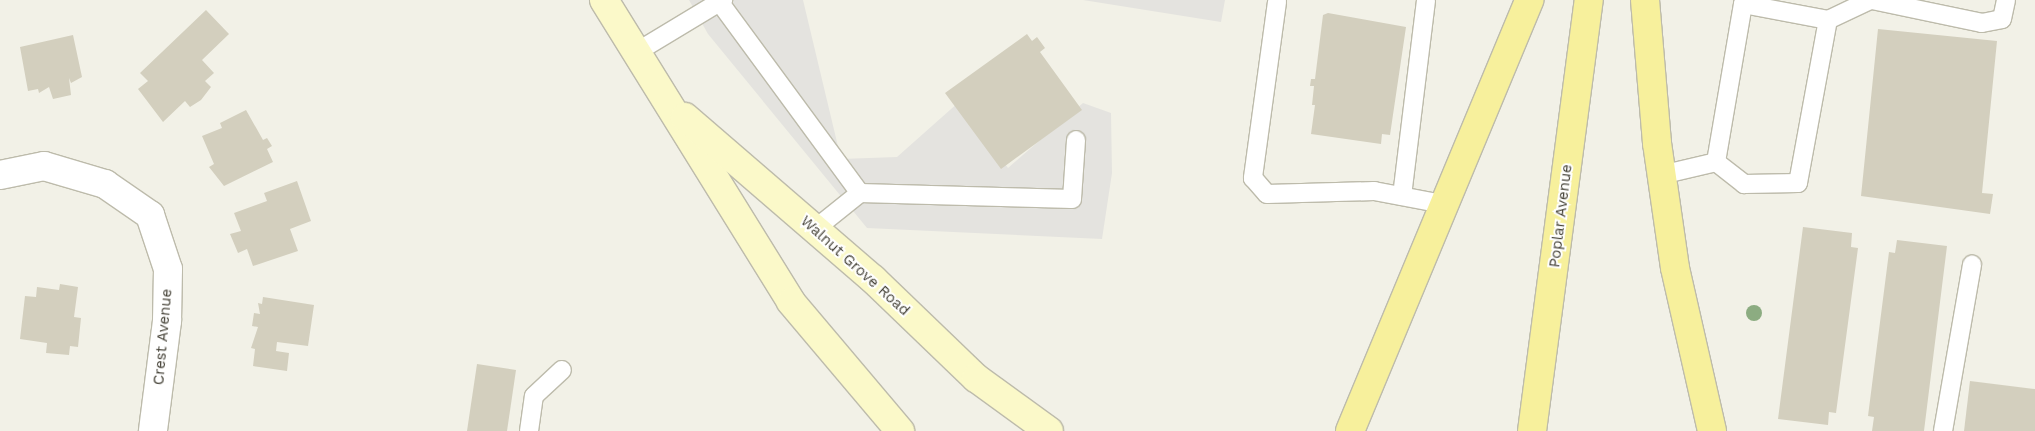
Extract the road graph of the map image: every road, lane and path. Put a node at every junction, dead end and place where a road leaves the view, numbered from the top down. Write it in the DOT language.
graph roads {
  1 [pos="604,0"];
  2 [pos="1426,0"];
  3 [pos="1529,0"];
  4 [pos="1589,0"];
  5 [pos="1645,0"];
  6 [pos="1871,0"];
  7 [pos="2006,0"];
  8 [pos="720,1"];
  9 [pos="1277,2"];
  10 [pos="1828,20"];
  11 [pos="635,53"];
  12 [pos="663,98"];
  13 [pos="1076,140"];
  14 [pos="1716,162"];
  15 [pos="0,174"];
  16 [pos="1662,176"];
  17 [pos="860,193"];
  18 [pos="1402,196"];
  19 [pos="1443,204"];
  20 [pos="815,229"];
  21 [pos="1972,264"];
  22 [pos="562,370"];
  23 [pos="153,431"];
  24 [pos="529,431"];
  25 [pos="900,431"];
  26 [pos="1049,431"];
  27 [pos="1350,431"];
  28 [pos="1532,431"];
  29 [pos="1712,431"];
  30 [pos="1943,431"];
  1 -- 11 [label="main road, Walnut Grove Road"];
  2 -- 18 [label="lane"];
  3 -- 19 [label="main road"];
  4 -- 28 [label="main road, Poplar Avenue"];
  5 -- 16 [label="main road"];
  6 -- 7 [label="lane"];
  6 -- 10 [label="lane"];
  8 -- 11 [label="lane"];
  8 -- 17 [label="lane"];
  9 -- 18 [label="lane"];
  10 -- 14 [label="lane"];
  10 -- 14 [label="lane"];
  11 -- 12 [label="main road, Walnut Grove Road"];
  12 -- 20 [label="main road, Walnut Grove Road"];
  12 -- 25 [label="main road, Walnut Grove Road"];
  13 -- 17 [label="lane"];
  14 -- 16 [label="lane"];
  15 -- 23 [label="street, Crest Avenue"];
  16 -- 29 [label="main road"];
  17 -- 20 [label="lane"];
  18 -- 19 [label="lane"];
  19 -- 27 [label="main road"];
  20 -- 26 [label="main road, Walnut Grove Road"];
  21 -- 30 [label="lane"];
  22 -- 24 [label="lane"];
}
